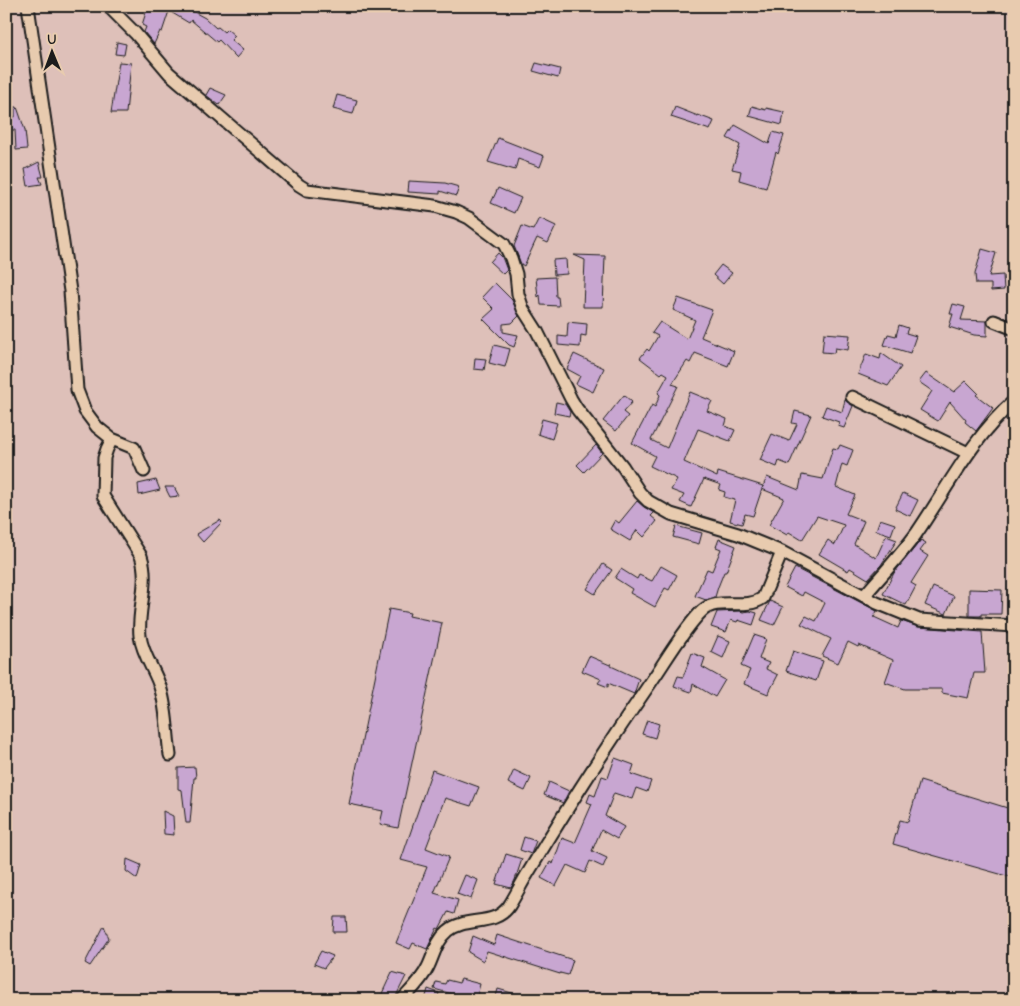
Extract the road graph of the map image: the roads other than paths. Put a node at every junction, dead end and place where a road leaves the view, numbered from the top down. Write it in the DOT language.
graph roads {
  1 [pos="28,6"];
  2 [pos="108,6"];
  3 [pos="994,321"];
  4 [pos="1014,329"];
  5 [pos="852,397"];
  6 [pos="1014,401"];
  7 [pos="112,439"];
  8 [pos="968,453"];
  9 [pos="144,471"];
  10 [pos="782,552"];
  11 [pos="864,596"];
  12 [pos="1014,626"];
  13 [pos="170,755"];
  14 [pos="402,1000"];
  1 -- 7 [label="street"];
  2 -- 10 [label="street"];
  3 -- 4 [label="street"];
  5 -- 8 [label="street"];
  6 -- 8 [label="street"];
  7 -- 9 [label="street"];
  7 -- 13 [label="street"];
  8 -- 11 [label="street"];
  10 -- 11 [label="street"];
  10 -- 14 [label="street"];
  11 -- 12 [label="street"];
}
